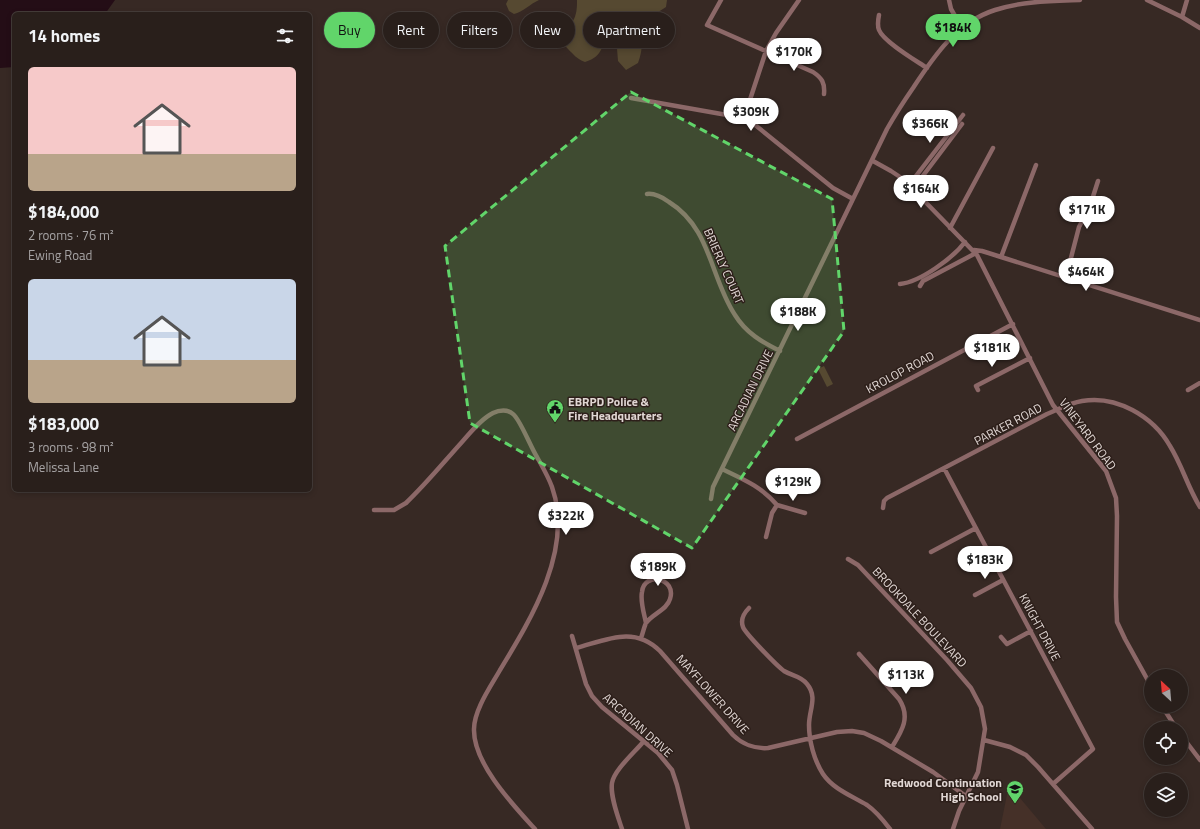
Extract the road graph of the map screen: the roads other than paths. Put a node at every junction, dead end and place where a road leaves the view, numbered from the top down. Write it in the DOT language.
graph roads {
  1 [pos="720,0"];
  2 [pos="799,0"];
  3 [pos="949,0"];
  4 [pos="1080,0"];
  5 [pos="1147,0"];
  6 [pos="1187,0"];
  7 [pos="879,15"];
  8 [pos="1182,17"];
  9 [pos="962,28"];
  10 [pos="1200,28"];
  11 [pos="766,51"];
  12 [pos="927,68"];
  13 [pos="824,94"];
  14 [pos="630,98"];
  15 [pos="963,114"];
  16 [pos="744,118"];
  17 [pos="962,124"];
  18 [pos="993,148"];
  19 [pos="872,161"];
  20 [pos="1036,165"];
  21 [pos="1098,181"];
  22 [pos="911,187"];
  23 [pos="647,194"];
  24 [pos="853,199"];
  25 [pos="950,228"];
  26 [pos="965,242"];
  27 [pos="975,252"];
  28 [pos="1001,257"];
  29 [pos="1066,277"];
  30 [pos="900,284"];
  31 [pos="920,286"];
  32 [pos="1200,320"];
  33 [pos="1013,324"];
  34 [pos="780,351"];
  35 [pos="1030,358"];
  36 [pos="1200,383"];
  37 [pos="978,390"];
  38 [pos="1188,390"];
  39 [pos="1056,409"];
  40 [pos="797,438"];
  41 [pos="944,468"];
  42 [pos="722,469"];
  43 [pos="711,499"];
  44 [pos="777,506"];
  45 [pos="1200,507"];
  46 [pos="883,508"];
  47 [pos="374,510"];
  48 [pos="806,513"];
  49 [pos="976,528"];
  50 [pos="766,537"];
  51 [pos="931,552"];
  52 [pos="848,559"];
  53 [pos="1003,580"];
  54 [pos="975,595"];
  55 [pos="749,608"];
  56 [pos="646,623"];
  57 [pos="1031,631"];
  58 [pos="572,636"];
  59 [pos="1001,637"];
  60 [pos="641,638"];
  61 [pos="576,648"];
  62 [pos="859,654"];
  63 [pos="1144,674"];
  64 [pos="811,738"];
  65 [pos="984,740"];
  66 [pos="644,741"];
  67 [pos="1188,744"];
  68 [pos="892,747"];
  69 [pos="1200,760"];
  70 [pos="1053,784"];
  71 [pos="966,796"];
  72 [pos="535,829"];
  73 [pos="622,829"];
  74 [pos="688,829"];
  75 [pos="890,829"];
  76 [pos="953,829"];
  77 [pos="1092,829"];
  1 -- 11 [label="street"];
  2 -- 11 [label="street"];
  3 -- 9 [label="street"];
  4 -- 9 [label="street, ARCADIAN DRIVE"];
  5 -- 8 [label="street"];
  6 -- 8 [label="street"];
  7 -- 12 [label="street"];
  8 -- 10 [label="street"];
  9 -- 12 [label="street, ARCADIAN DRIVE"];
  11 -- 13 [label="street"];
  11 -- 16 [label="street"];
  12 -- 19 [label="street, ARCADIAN DRIVE"];
  14 -- 16 [label="street"];
  15 -- 22 [label="street"];
  16 -- 24 [label="street"];
  17 -- 22 [label="street"];
  18 -- 25 [label="street"];
  19 -- 22 [label="street"];
  19 -- 24 [label="street, ARCADIAN DRIVE"];
  20 -- 28 [label="street"];
  21 -- 29 [label="street"];
  22 -- 25 [label="street"];
  23 -- 34 [label="street, BRIERLY COURT"];
  24 -- 34 [label="street, ARCADIAN DRIVE"];
  25 -- 26 [label="street"];
  26 -- 27 [label="street"];
  26 -- 30 [label="street"];
  27 -- 28 [label="street"];
  27 -- 31 [label="street"];
  27 -- 33 [label="street, VINEYARD ROAD"];
  28 -- 29 [label="street"];
  29 -- 32 [label="street"];
  33 -- 35 [label="street, VINEYARD ROAD"];
  33 -- 40 [label="street, KROLOP ROAD"];
  34 -- 42 [label="street, ARCADIAN DRIVE"];
  35 -- 37 [label="street"];
  35 -- 39 [label="street, VINEYARD ROAD"];
  36 -- 38 [label="street"];
  39 -- 41 [label="street, PARKER ROAD"];
  39 -- 45 [label="street, PARKER ROAD"];
  39 -- 63 [label="street, VINEYARD ROAD"];
  41 -- 46 [label="street, PARKER ROAD"];
  41 -- 49 [label="street, KNIGHT DRIVE"];
  42 -- 43 [label="street, ARCADIAN DRIVE"];
  42 -- 44 [label="street"];
  44 -- 48 [label="street"];
  44 -- 50 [label="street"];
  47 -- 72 [label="street"];
  49 -- 51 [label="street"];
  49 -- 53 [label="street, KNIGHT DRIVE"];
  52 -- 65 [label="street, BROOKDALE BOULEVARD"];
  53 -- 54 [label="street"];
  53 -- 57 [label="street, KNIGHT DRIVE"];
  55 -- 64 [label="street"];
  56 -- 56 [label="street"];
  56 -- 60 [label="street"];
  57 -- 59 [label="street"];
  57 -- 70 [label="street, KNIGHT DRIVE"];
  58 -- 61 [label="street, ARCADIAN DRIVE"];
  60 -- 61 [label="street, MAYFLOWER DRIVE"];
  60 -- 64 [label="street, MAYFLOWER DRIVE"];
  61 -- 66 [label="street, ARCADIAN DRIVE"];
  62 -- 68 [label="street"];
  64 -- 68 [label="street, MAYFLOWER DRIVE"];
  64 -- 75 [label="street"];
  65 -- 70 [label="street"];
  65 -- 71 [label="street, BROOKDALE BOULEVARD"];
  66 -- 73 [label="street"];
  66 -- 74 [label="street, ARCADIAN DRIVE"];
  67 -- 69 [label="street"];
  68 -- 71 [label="street, MAYFLOWER DRIVE"];
  70 -- 77 [label="street"];
  71 -- 76 [label="street, BROOKDALE BOULEVARD"];
}
